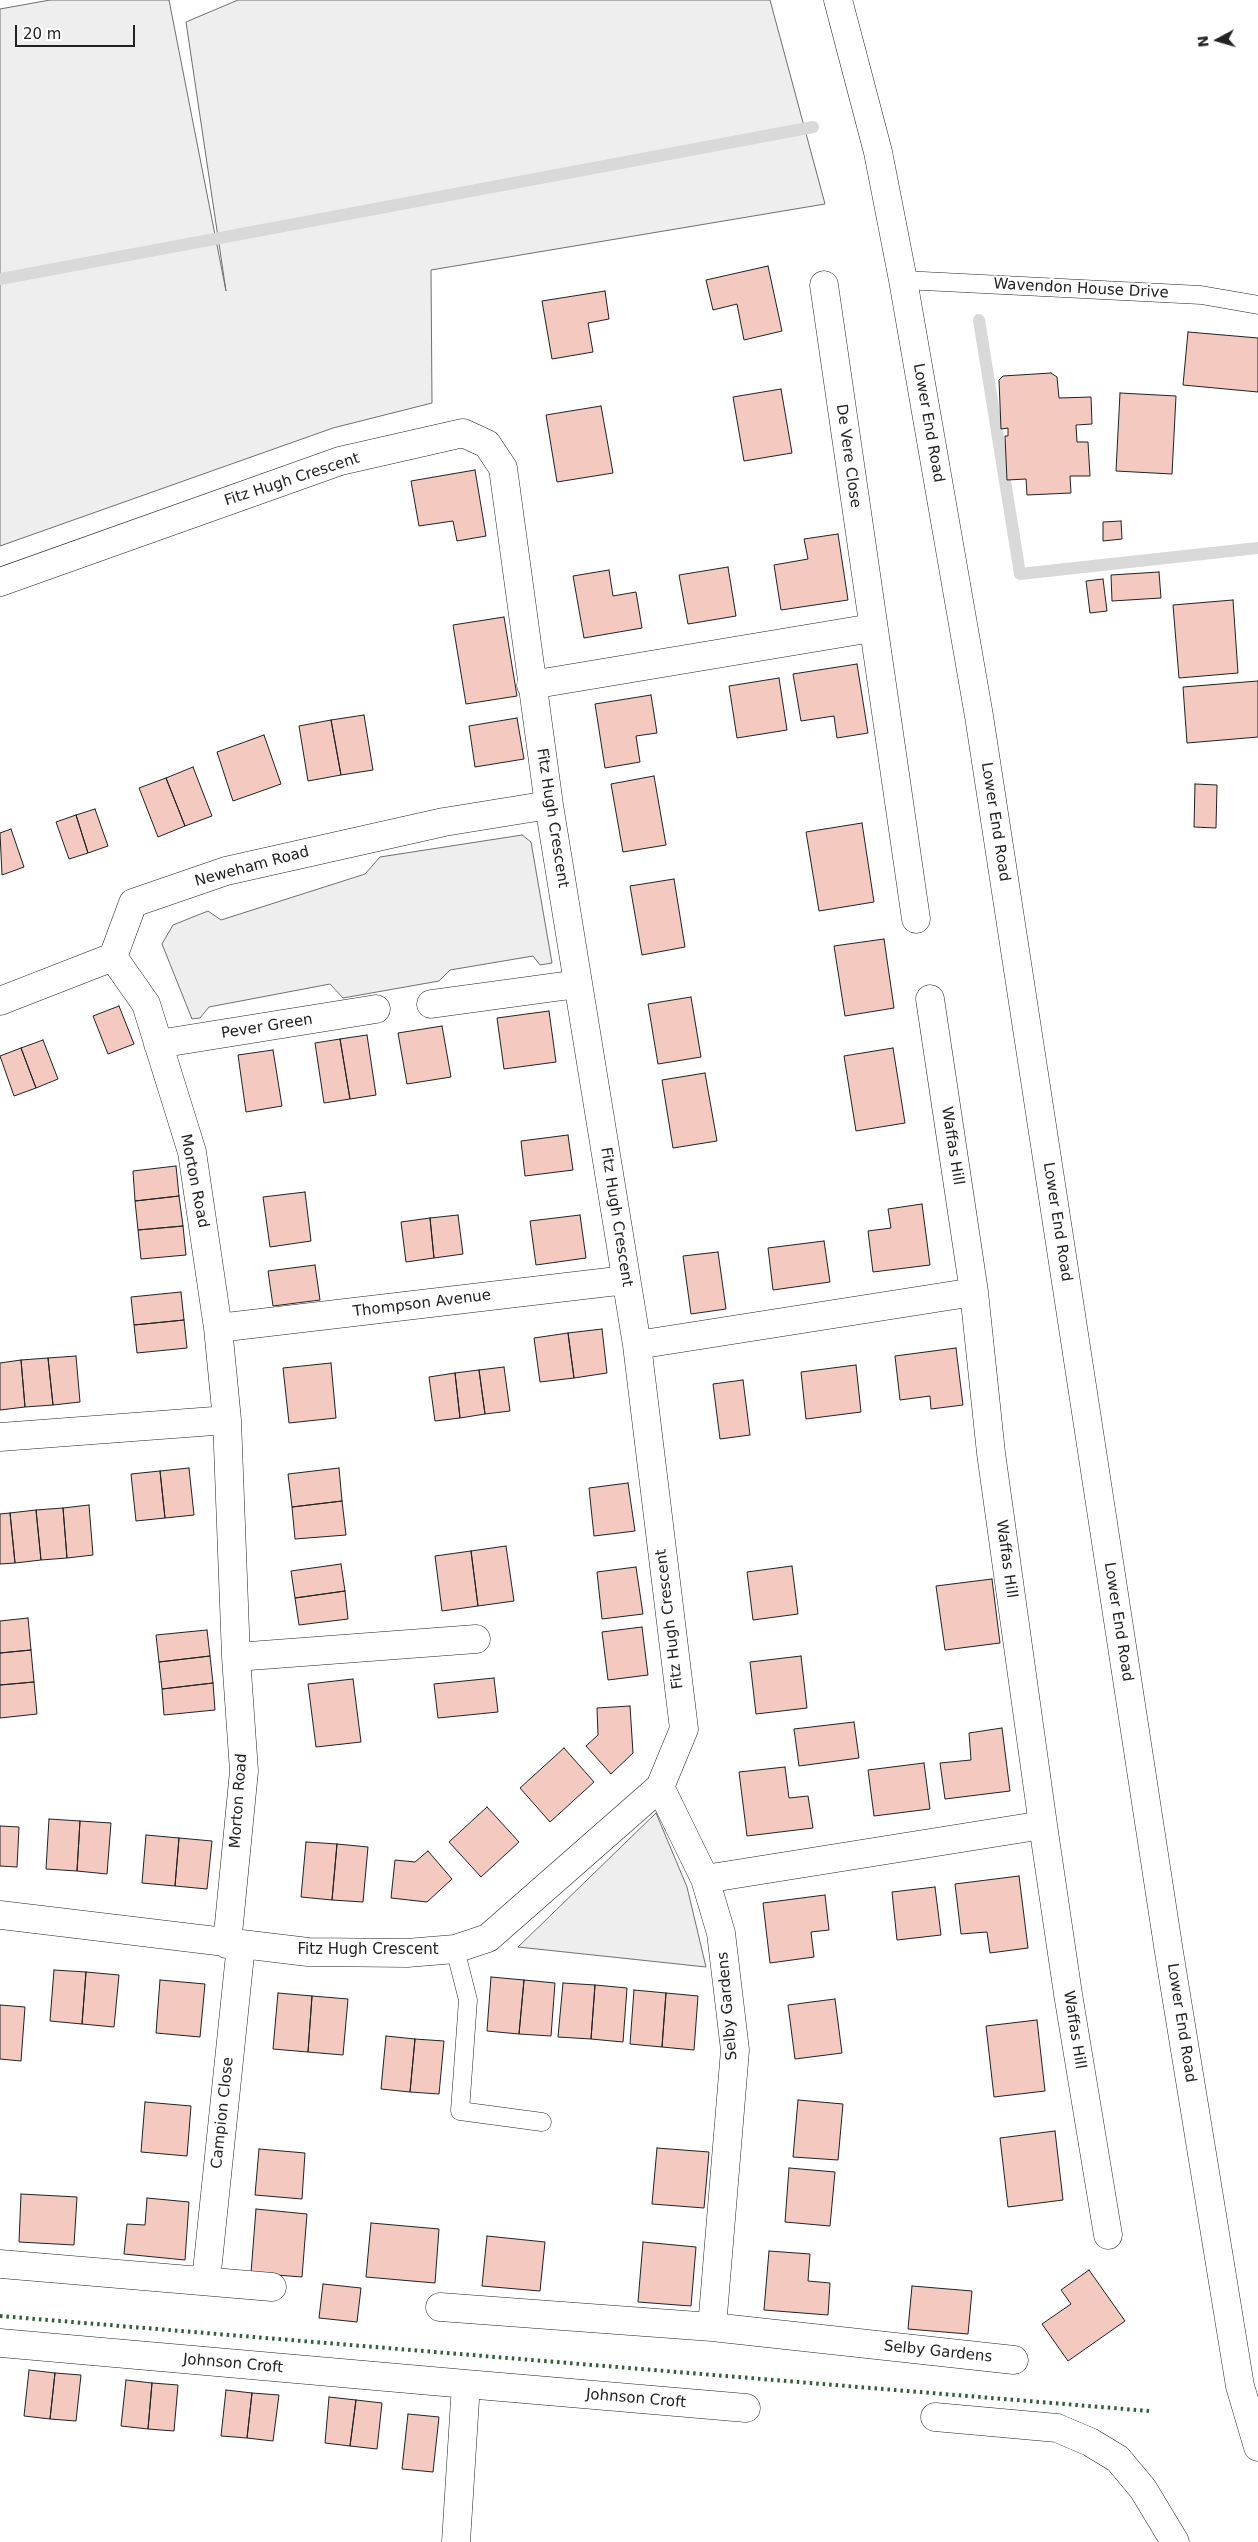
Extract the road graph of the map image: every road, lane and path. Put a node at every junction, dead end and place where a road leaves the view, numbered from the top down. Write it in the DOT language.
graph roads {
  1 [pos="838,0"];
  2 [pos="903,280"];
  3 [pos="824,284"];
  4 [pos="1258,306"];
  5 [pos="0,582"];
  6 [pos="872,628"];
  7 [pos="531,685"];
  8 [pos="549,805"];
  9 [pos="916,919"];
  10 [pos="113,957"];
  11 [pos="578,984"];
  12 [pos="930,999"];
  13 [pos="0,1001"];
  14 [pos="431,1004"];
  15 [pos="376,1009"];
  16 [pos="158,1044"];
  17 [pos="626,1280"];
  18 [pos="974,1292"];
  19 [pos="218,1328"];
  20 [pos="636,1345"];
  21 [pos="227,1420"];
  22 [pos="0,1437"];
  23 [pos="476,1639"];
  24 [pos="236,1657"];
  25 [pos="660,1787"];
  26 [pos="1043,1825"];
  27 [pos="705,1879"];
  28 [pos="0,1916"];
  29 [pos="234,1944"];
  30 [pos="456,1949"];
  31 [pos="542,2122"];
  32 [pos="1108,2235"];
  33 [pos="0,2264"];
  34 [pos="206,2281"];
  35 [pos="272,2287"];
  36 [pos="440,2307"];
  37 [pos="712,2327"];
  38 [pos="0,2343"];
  39 [pos="1014,2360"];
  40 [pos="466,2384"];
  41 [pos="746,2408"];
  42 [pos="935,2417"];
  43 [pos="1258,2447"];
  44 [pos="456,2542"];
  45 [pos="1175,2542"];
  1 -- 2 [label="street, Lower End Road"];
  2 -- 4 [label="lane, Wavendon House Drive"];
  2 -- 43 [label="street, Lower End Road"];
  3 -- 6 [label="street, De Vere Close"];
  5 -- 7 [label="street, Fitz Hugh Crescent"];
  6 -- 7 [label="street"];
  6 -- 9 [label="street, De Vere Close"];
  7 -- 8 [label="street, Fitz Hugh Crescent"];
  8 -- 10 [label="street, Neweham Road"];
  8 -- 11 [label="street, Fitz Hugh Crescent"];
  10 -- 13 [label="street"];
  10 -- 16 [label="street, Morton Road"];
  11 -- 14 [label="street"];
  11 -- 17 [label="street, Fitz Hugh Crescent"];
  12 -- 18 [label="street, Waffas Hill"];
  15 -- 16 [label="street, Pever Green"];
  16 -- 19 [label="street, Morton Road"];
  17 -- 19 [label="street, Thompson Avenue"];
  17 -- 20 [label="street, Fitz Hugh Crescent"];
  18 -- 20 [label="street"];
  18 -- 26 [label="street, Waffas Hill"];
  19 -- 21 [label="street, Morton Road"];
  20 -- 25 [label="street, Fitz Hugh Crescent"];
  21 -- 22 [label="street"];
  21 -- 24 [label="street, Morton Road"];
  23 -- 24 [label="street"];
  24 -- 29 [label="street, Morton Road"];
  25 -- 27 [label="street, Selby Gardens"];
  25 -- 30 [label="street, Fitz Hugh Crescent"];
  26 -- 27 [label="street"];
  26 -- 32 [label="street, Waffas Hill"];
  27 -- 37 [label="street, Selby Gardens"];
  28 -- 29 [label="street, Fitz Hugh Crescent"];
  29 -- 30 [label="street, Fitz Hugh Crescent"];
  29 -- 34 [label="street, Campion Close"];
  30 -- 31 [label="lane"];
  33 -- 34 [label="street"];
  34 -- 35 [label="street"];
  36 -- 37 [label="street, Selby Gardens"];
  37 -- 39 [label="street, Selby Gardens"];
  38 -- 40 [label="street, Johnson Croft"];
  40 -- 41 [label="street, Johnson Croft"];
  40 -- 44 [label="street"];
  42 -- 45 [label="street"];
}
